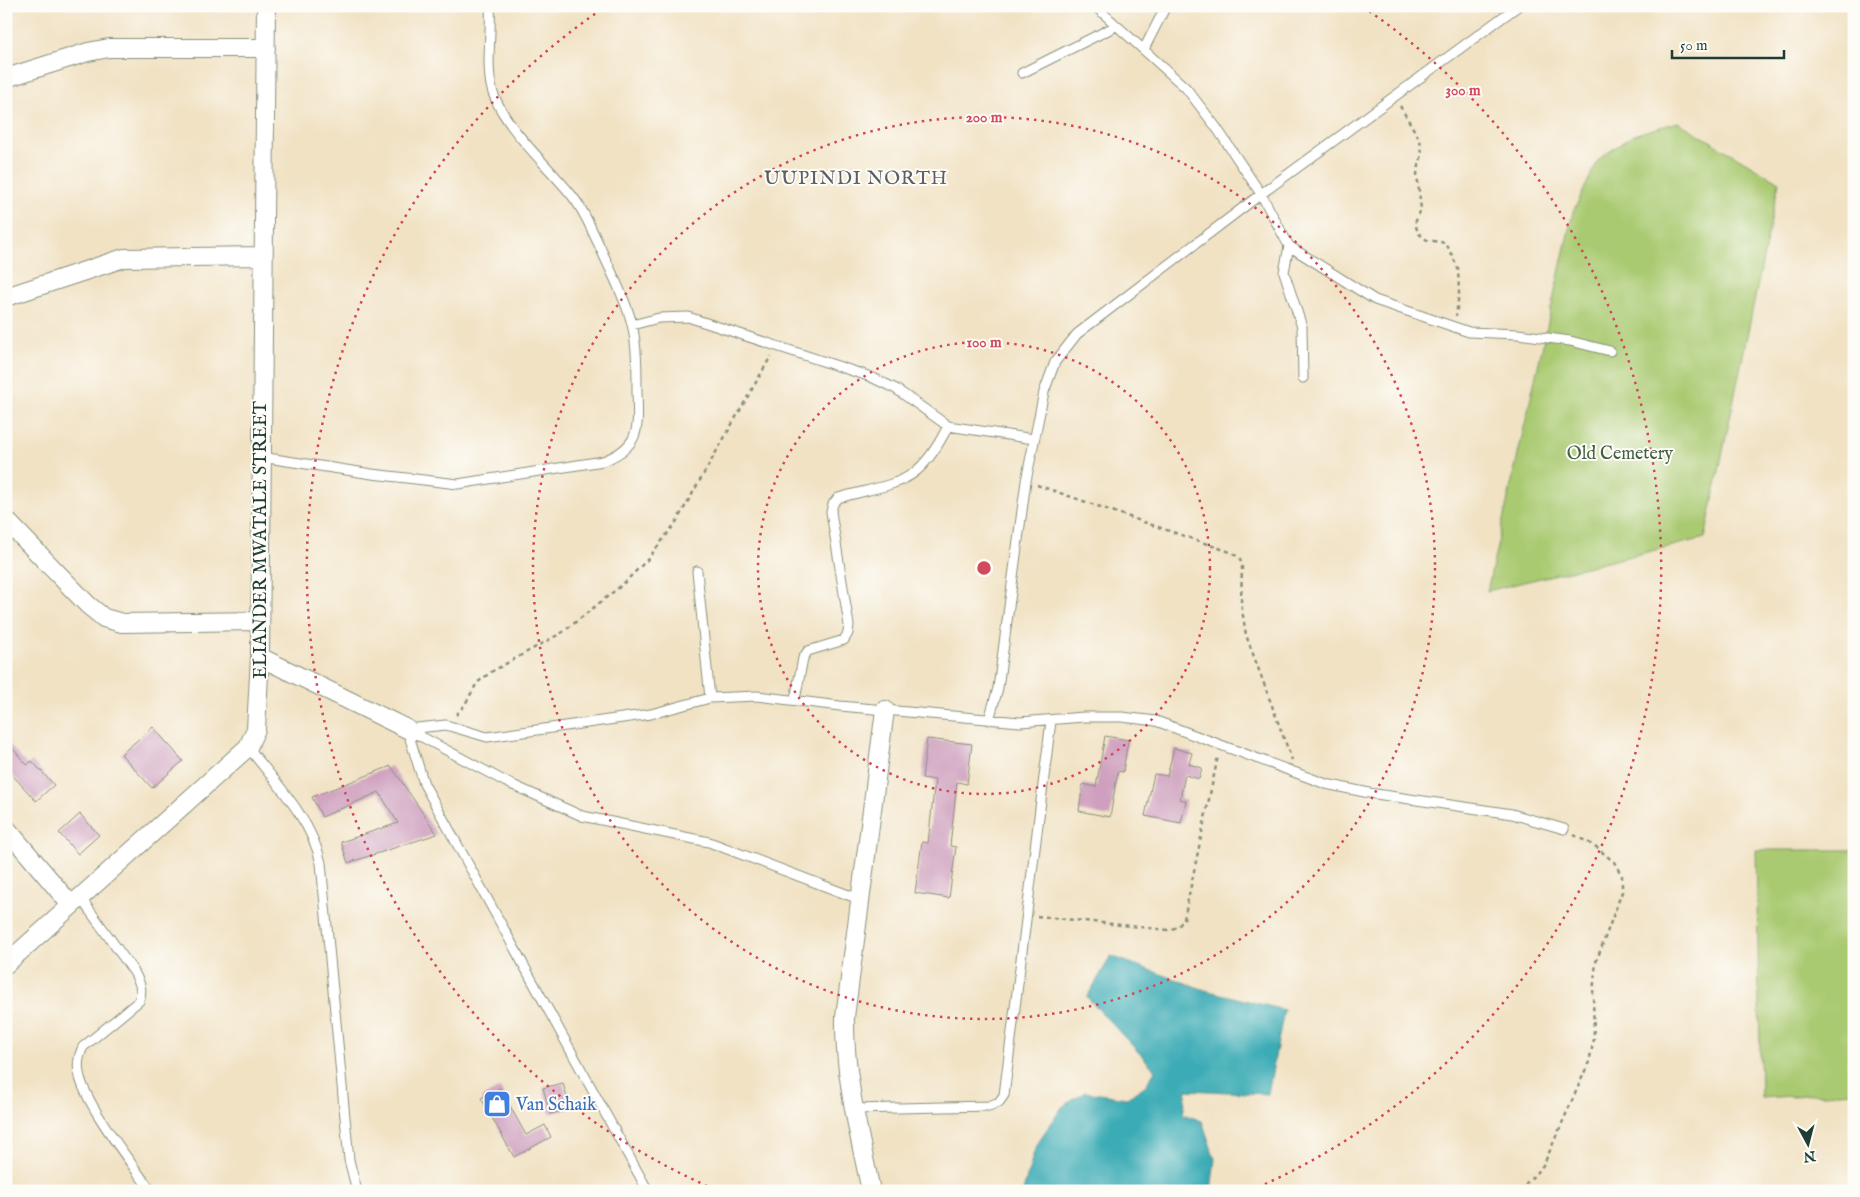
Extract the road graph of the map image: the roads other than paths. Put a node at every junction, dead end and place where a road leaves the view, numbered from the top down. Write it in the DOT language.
graph roads {
  1 [pos="266,6"];
  2 [pos="490,6"];
  3 [pos="1095,6"];
  4 [pos="1166,6"];
  5 [pos="1518,6"];
  6 [pos="1116,26"];
  7 [pos="266,48"];
  8 [pos="1144,49"];
  9 [pos="1022,73"];
  10 [pos="6,78"];
  11 [pos="1261,194"];
  12 [pos="1289,246"];
  13 [pos="263,256"];
  14 [pos="6,297"];
  15 [pos="632,325"];
  16 [pos="1610,351"];
  17 [pos="1303,378"];
  18 [pos="948,426"];
  19 [pos="1034,439"];
  20 [pos="261,457"];
  21 [pos="6,520"];
  22 [pos="697,571"];
  23 [pos="260,621"];
  24 [pos="260,657"];
  25 [pos="710,698"];
  26 [pos="795,700"];
  27 [pos="885,710"];
  28 [pos="989,720"];
  29 [pos="1051,721"];
  30 [pos="407,729"];
  31 [pos="248,747"];
  32 [pos="6,828"];
  33 [pos="1564,829"];
  34 [pos="859,899"];
  35 [pos="75,901"];
  36 [pos="6,964"];
  37 [pos="854,1109"];
  38 [pos="151,1191"];
  39 [pos="357,1191"];
  40 [pos="648,1191"];
  41 [pos="871,1191"];
  1 -- 7 [label="street, ELIANDER MWATALE STREET"];
  2 -- 15 [label="lane"];
  3 -- 6 [label="lane"];
  4 -- 8 [label="lane"];
  5 -- 11 [label="lane"];
  6 -- 8 [label="lane"];
  6 -- 9 [label="lane"];
  7 -- 10 [label="street"];
  7 -- 13 [label="street, ELIANDER MWATALE STREET"];
  8 -- 11 [label="lane"];
  11 -- 12 [label="lane"];
  11 -- 19 [label="lane"];
  12 -- 16 [label="lane"];
  12 -- 17 [label="lane"];
  13 -- 14 [label="street"];
  13 -- 20 [label="street, ELIANDER MWATALE STREET"];
  15 -- 18 [label="lane"];
  15 -- 20 [label="lane"];
  18 -- 19 [label="lane"];
  18 -- 26 [label="lane"];
  19 -- 28 [label="lane"];
  20 -- 23 [label="street, ELIANDER MWATALE STREET"];
  21 -- 23 [label="street"];
  22 -- 25 [label="lane"];
  23 -- 24 [label="street, ELIANDER MWATALE STREET"];
  24 -- 30 [label="street"];
  24 -- 31 [label="street, ELIANDER MWATALE STREET"];
  25 -- 26 [label="lane"];
  25 -- 30 [label="lane"];
  26 -- 27 [label="lane"];
  27 -- 28 [label="lane"];
  27 -- 34 [label="street"];
  28 -- 29 [label="lane"];
  29 -- 33 [label="lane"];
  29 -- 37 [label="lane"];
  30 -- 34 [label="lane"];
  30 -- 40 [label="lane"];
  31 -- 35 [label="street, ELIANDER MWATALE STREET"];
  31 -- 39 [label="lane"];
  32 -- 35 [label="street"];
  34 -- 37 [label="street"];
  35 -- 36 [label="street, ELIANDER MWATALE STREET"];
  35 -- 38 [label="lane"];
  37 -- 41 [label="street"];
}
